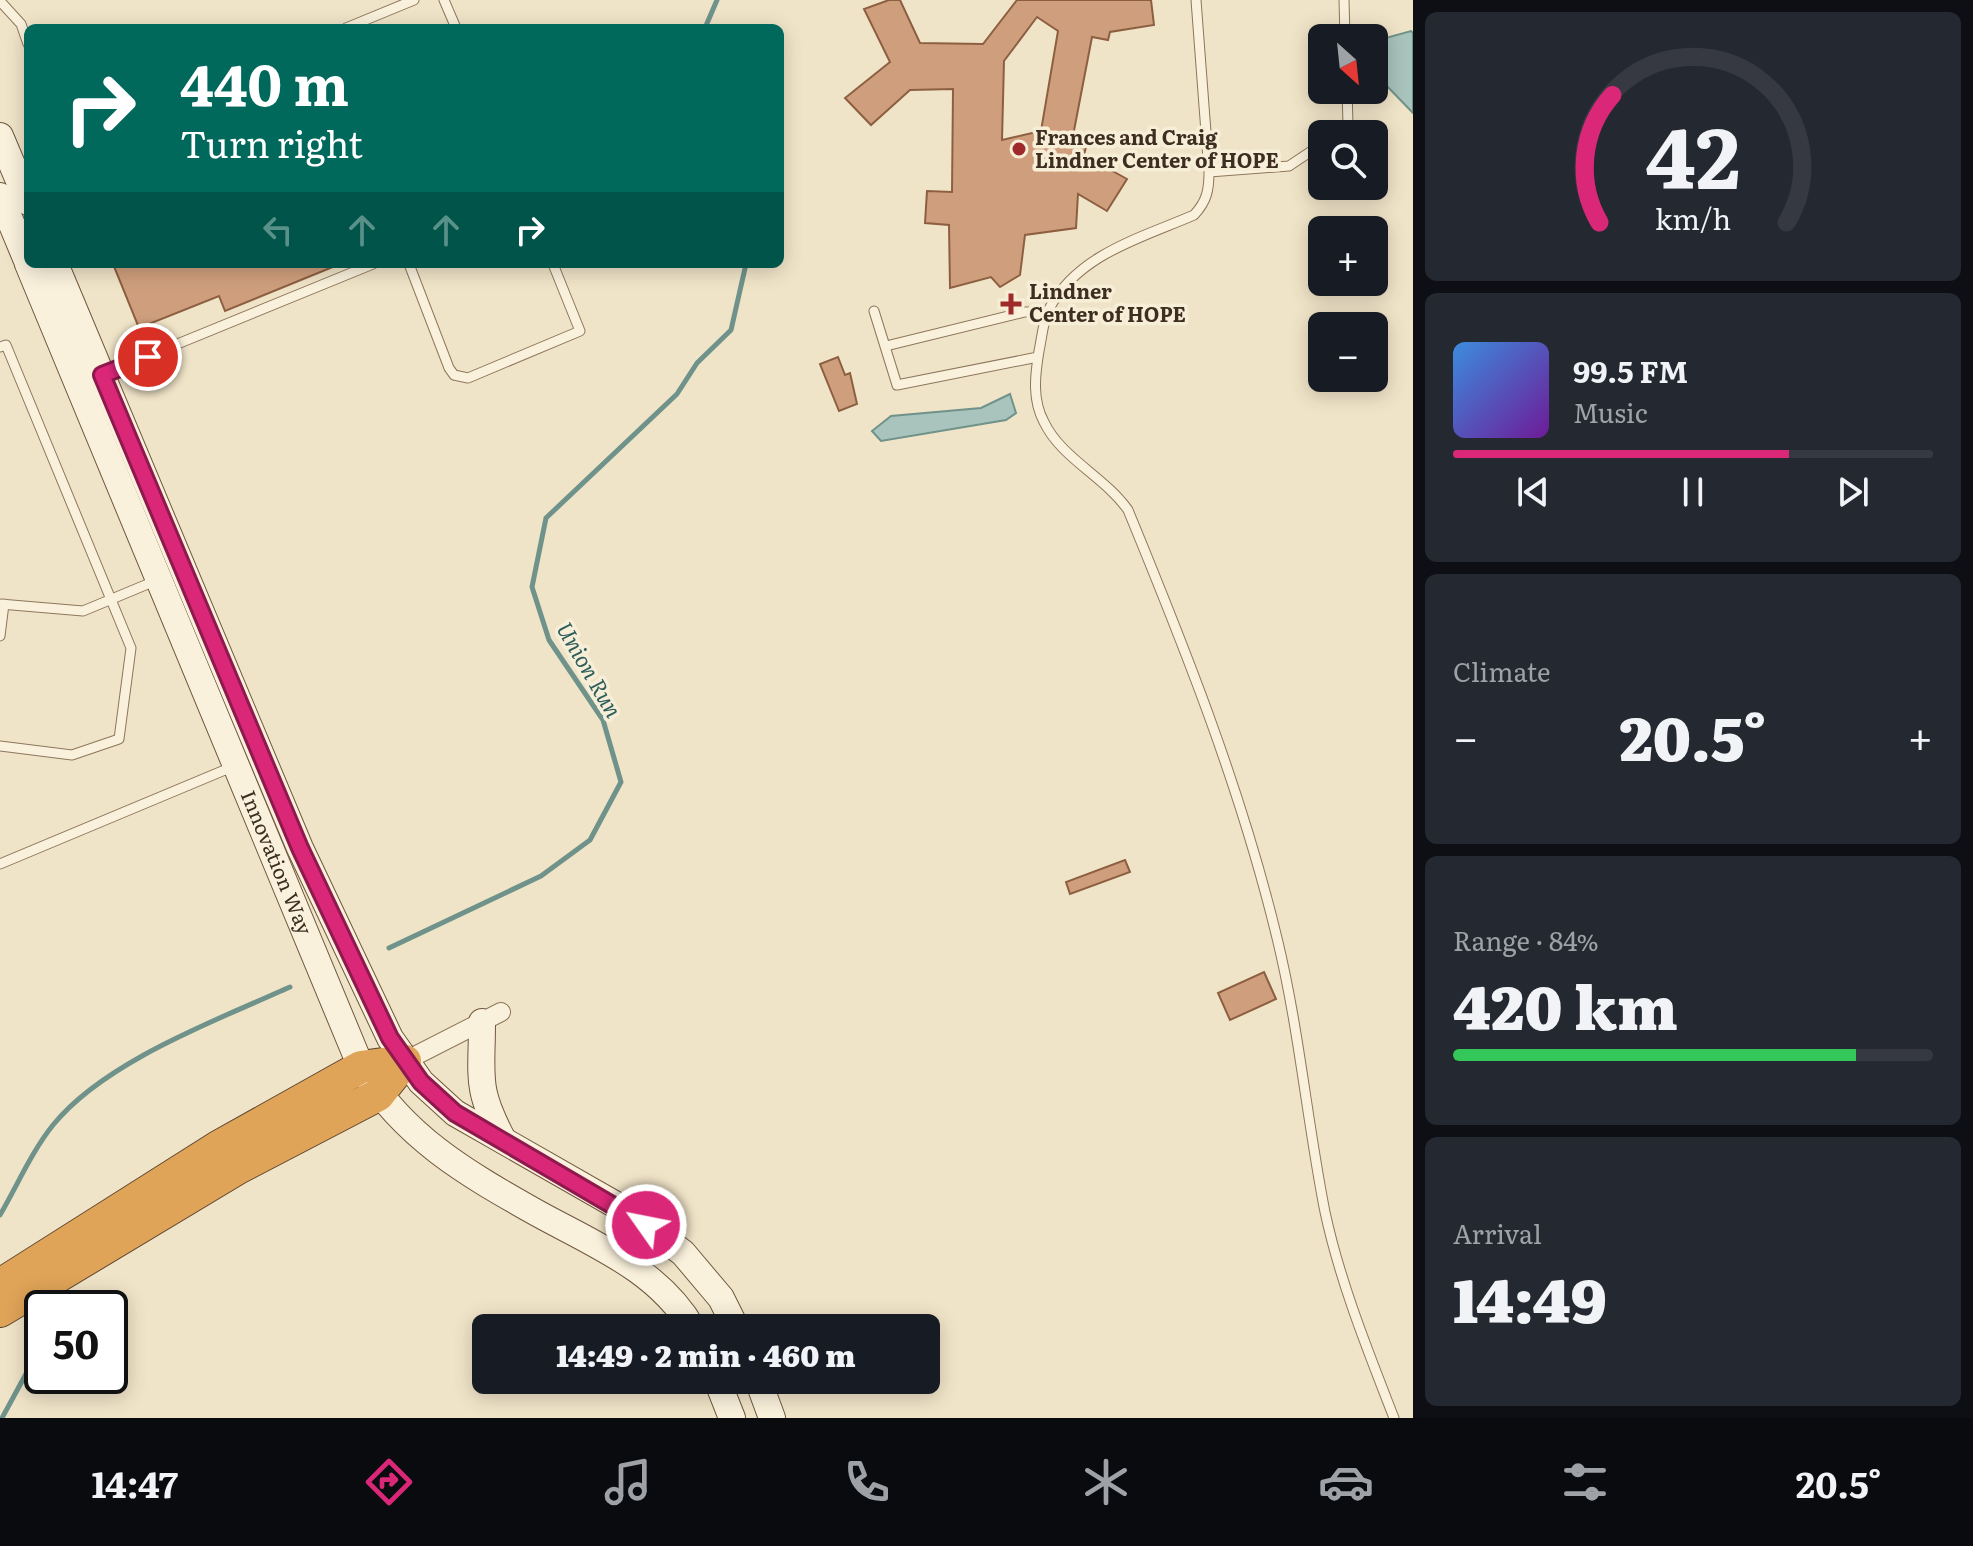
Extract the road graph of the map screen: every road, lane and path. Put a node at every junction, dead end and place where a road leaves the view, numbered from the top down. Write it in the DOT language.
graph roads {
  1 [pos="414,0"];
  2 [pos="444,0"];
  3 [pos="1196,0"];
  4 [pos="1344,0"];
  5 [pos="5,2"];
  6 [pos="356,24"];
  7 [pos="454,24"];
  8 [pos="1345,24"];
  9 [pos="24,33"];
  10 [pos="0,136"];
  11 [pos="1308,153"];
  12 [pos="1209,172"];
  13 [pos="24,193"];
  14 [pos="0,196"];
  15 [pos="24,253"];
  16 [pos="31,268"];
  17 [pos="56,268"];
  18 [pos="363,268"];
  19 [pos="411,268"];
  20 [pos="555,268"];
  21 [pos="874,311"];
  22 [pos="1047,312"];
  23 [pos="886,346"];
  24 [pos="0,347"];
  25 [pos="1038,357"];
  26 [pos="90,380"];
  27 [pos="184,570"];
  28 [pos="159,579"];
  29 [pos="111,599"];
  30 [pos="2,604"];
  31 [pos="0,634"];
  32 [pos="0,746"];
  33 [pos="260,753"];
  34 [pos="237,765"];
  35 [pos="0,864"];
  36 [pos="492,1017"];
  37 [pos="405,1061"];
  38 [pos="361,1067"];
  39 [pos="378,1095"];
  40 [pos="503,1140"];
  41 [pos="0,1285"];
  42 [pos="0,1311"];
  43 [pos="682,1314"];
  44 [pos="729,1314"];
  45 [pos="723,1394"];
  46 [pos="763,1394"];
  47 [pos="732,1418"];
  48 [pos="772,1418"];
  49 [pos="1394,1418"];
  1 -- 6 [label="lane"];
  2 -- 7 [label="lane"];
  3 -- 12 [label="lane"];
  4 -- 8 [label="lane"];
  5 -- 9 [label="lane"];
  10 -- 13 [label="main road"];
  11 -- 12 [label="lane"];
  12 -- 22 [label="lane"];
  14 -- 15 [label="main road, Innovation Way"];
  16 -- 26 [label="main road, Innovation Way"];
  17 -- 26 [label="main road, Innovation Way"];
  18 -- 26 [label="lane"];
  19 -- 20 [label="lane"];
  21 -- 23 [label="lane"];
  22 -- 23 [label="lane"];
  22 -- 25 [label="lane"];
  23 -- 25 [label="lane"];
  24 -- 29 [label="lane"];
  25 -- 49 [label="lane"];
  26 -- 27 [label="main road, Innovation Way"];
  26 -- 28 [label="main road, Innovation Way"];
  27 -- 28 [label="lane"];
  27 -- 33 [label="main road, Innovation Way"];
  28 -- 29 [label="lane"];
  28 -- 34 [label="main road, Innovation Way"];
  29 -- 30 [label="lane"];
  29 -- 32 [label="lane"];
  30 -- 31 [label="lane"];
  33 -- 34 [label="lane"];
  33 -- 37 [label="main road, Innovation Way"];
  34 -- 35 [label="lane"];
  34 -- 38 [label="main road, Innovation Way"];
  36 -- 37 [label="street"];
  36 -- 40 [label="main road"];
  37 -- 38 [label="highway"];
  37 -- 39 [label="highway"];
  37 -- 40 [label="main road, Innovation Way"];
  38 -- 39 [label="main road, Innovation Way"];
  38 -- 41 [label="highway"];
  39 -- 42 [label="highway"];
  39 -- 43 [label="main road, Innovation Way"];
  40 -- 44 [label="main road, Innovation Way"];
  45 -- 47 [label="main road"];
  46 -- 48 [label="main road"];
}
